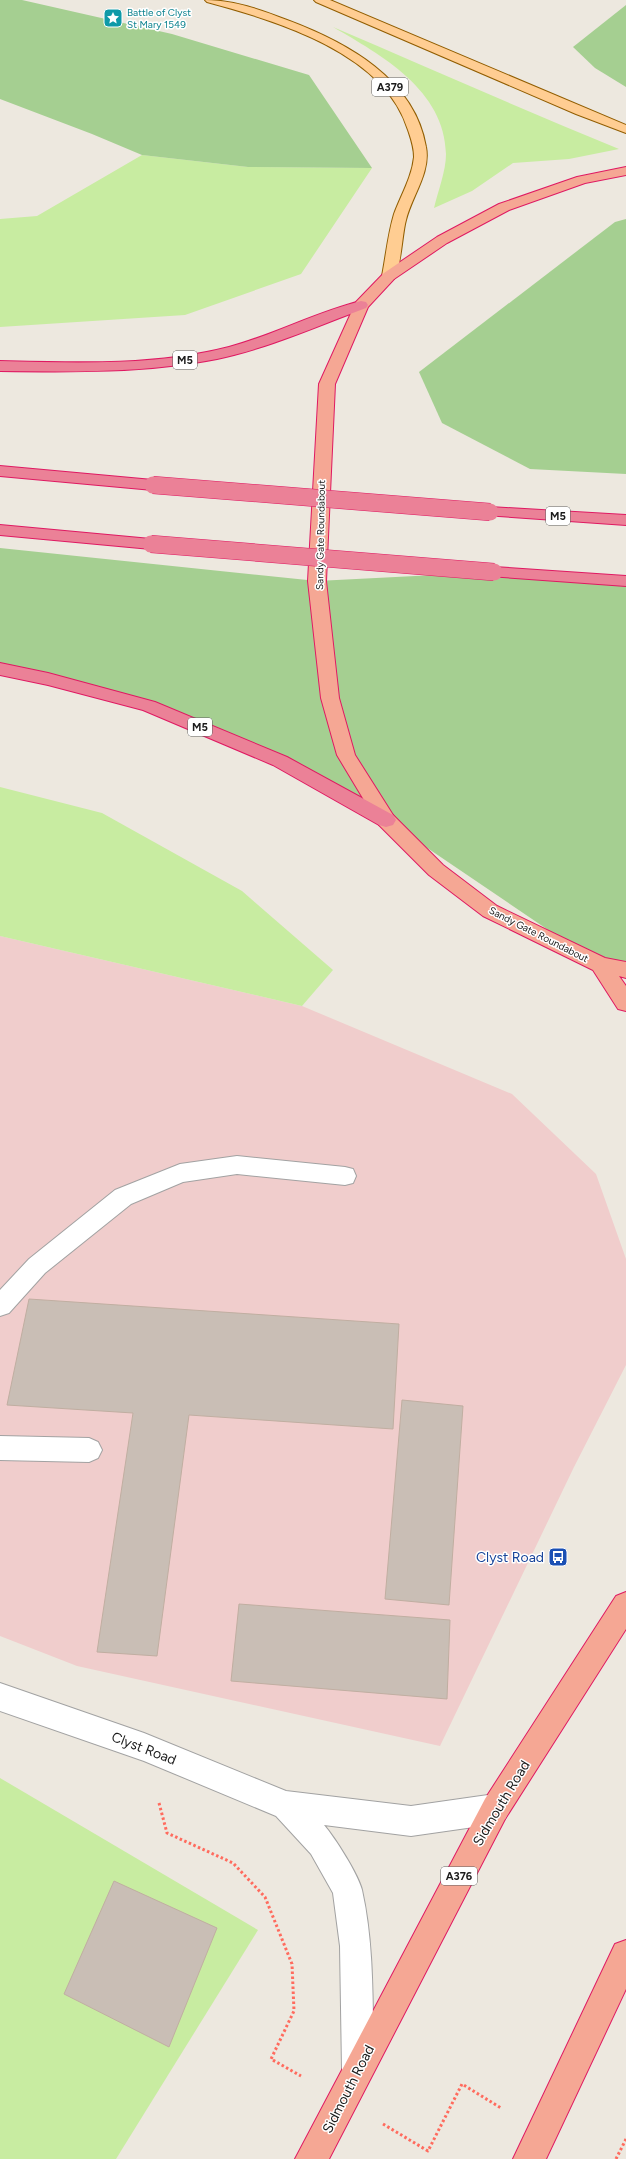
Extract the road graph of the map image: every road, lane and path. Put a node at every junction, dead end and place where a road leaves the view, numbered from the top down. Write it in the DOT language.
graph roads {
  1 [pos="212,0"];
  2 [pos="320,0"];
  3 [pos="626,129"];
  4 [pos="626,171"];
  5 [pos="388,276"];
  6 [pos="361,305"];
  7 [pos="0,366"];
  8 [pos="0,471"];
  9 [pos="626,520"];
  10 [pos="0,530"];
  11 [pos="626,581"];
  12 [pos="0,669"];
  13 [pos="386,820"];
  14 [pos="600,965"];
  15 [pos="626,970"];
  16 [pos="626,1003"];
  17 [pos="345,1176"];
  18 [pos="0,1306"];
  19 [pos="0,1448"];
  20 [pos="89,1450"];
  21 [pos="626,1604"];
  22 [pos="0,1697"];
  23 [pos="286,1806"];
  24 [pos="494,1809"];
  25 [pos="626,1956"];
  26 [pos="358,2069"];
  27 [pos="626,2139"];
  28 [pos="311,2159"];
  29 [pos="529,2159"];
  30 [pos="616,2159"];
  1 -- 5 [label="main road, A379"];
  2 -- 3 [label="main road"];
  4 -- 5 [label="highway, Sandy Gate Roundabout"];
  5 -- 6 [label="highway, Sandy Gate Roundabout"];
  6 -- 7 [label="highway, M5"];
  6 -- 13 [label="highway, Sandy Gate Roundabout"];
  8 -- 9 [label="highway, M5, bridge"];
  10 -- 11 [label="highway, bridge"];
  12 -- 13 [label="highway, M5"];
  13 -- 14 [label="highway, Sandy Gate Roundabout"];
  14 -- 15 [label="highway, Sandy Gate Roundabout"];
  14 -- 16 [label="highway"];
  17 -- 18 [label="street"];
  19 -- 20 [label="street"];
  21 -- 24 [label="highway, Sidmouth Road / A376"];
  22 -- 23 [label="street, Clyst Road"];
  23 -- 24 [label="street, Clyst Road"];
  23 -- 26 [label="street, Clyst Road"];
  24 -- 26 [label="highway, Sidmouth Road / A376"];
  25 -- 29 [label="highway"];
  26 -- 28 [label="highway, Sidmouth Road / A376"];
  27 -- 30 [label="path"];
}
